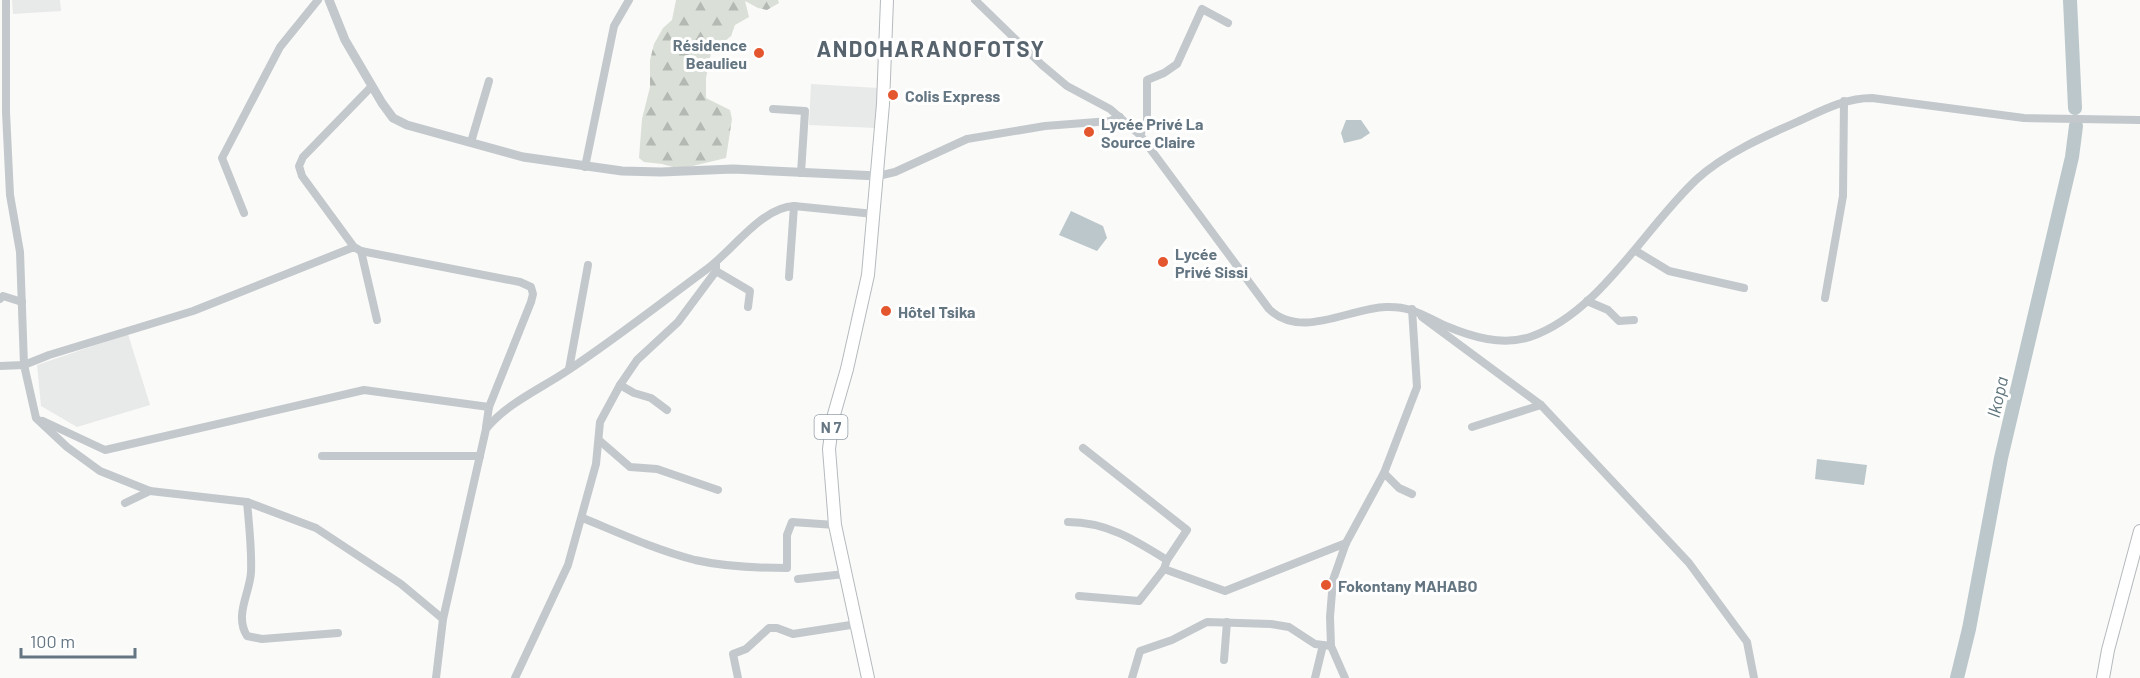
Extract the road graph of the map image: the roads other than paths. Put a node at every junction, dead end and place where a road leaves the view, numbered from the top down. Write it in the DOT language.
graph roads {
  1 [pos="6,0"];
  2 [pos="318,0"];
  3 [pos="329,0"];
  4 [pos="629,0"];
  5 [pos="887,0"];
  6 [pos="975,0"];
  7 [pos="3,12"];
  8 [pos="1228,23"];
  9 [pos="489,81"];
  10 [pos="372,86"];
  11 [pos="1844,101"];
  12 [pos="773,109"];
  13 [pos="1120,117"];
  14 [pos="2140,120"];
  15 [pos="1140,135"];
  16 [pos="471,142"];
  17 [pos="585,167"];
  18 [pos="801,172"];
  19 [pos="878,176"];
  20 [pos="794,206"];
  21 [pos="244,213"];
  22 [pos="874,214"];
  23 [pos="357,249"];
  24 [pos="1636,251"];
  25 [pos="588,265"];
  26 [pos="716,267"];
  27 [pos="789,277"];
  28 [pos="1744,288"];
  29 [pos="1825,298"];
  30 [pos="0,299"];
  31 [pos="1587,301"];
  32 [pos="22,302"];
  33 [pos="748,307"];
  34 [pos="1412,309"];
  35 [pos="377,320"];
  36 [pos="1634,320"];
  37 [pos="24,365"];
  38 [pos="0,366"];
  39 [pos="569,369"];
  40 [pos="620,385"];
  41 [pos="1540,405"];
  42 [pos="489,407"];
  43 [pos="667,410"];
  44 [pos="36,418"];
  45 [pos="1473,427"];
  46 [pos="486,429"];
  47 [pos="600,441"];
  48 [pos="1083,448"];
  49 [pos="322,456"];
  50 [pos="480,456"];
  51 [pos="1384,473"];
  52 [pos="718,490"];
  53 [pos="150,491"];
  54 [pos="1412,494"];
  55 [pos="248,502"];
  56 [pos="125,503"];
  57 [pos="583,518"];
  58 [pos="1068,522"];
  59 [pos="835,525"];
  60 [pos="2140,531"];
  61 [pos="1346,543"];
  62 [pos="1167,560"];
  63 [pos="1164,569"];
  64 [pos="845,574"];
  65 [pos="798,579"];
  66 [pos="1079,596"];
  67 [pos="443,619"];
  68 [pos="1227,622"];
  69 [pos="857,624"];
  70 [pos="338,633"];
  71 [pos="1327,646"];
  72 [pos="1224,660"];
  73 [pos="436,678"];
  74 [pos="515,678"];
  75 [pos="738,678"];
  76 [pos="868,678"];
  77 [pos="1132,678"];
  78 [pos="1315,678"];
  79 [pos="1345,678"];
  80 [pos="1754,678"];
  81 [pos="2103,678"];
  1 -- 7 [label="street"];
  2 -- 21 [label="street"];
  3 -- 10 [label="street"];
  4 -- 17 [label="street"];
  5 -- 19 [label="main road, N 7"];
  6 -- 13 [label="street"];
  7 -- 32 [label="street"];
  8 -- 15 [label="street"];
  9 -- 16 [label="street"];
  10 -- 16 [label="street"];
  10 -- 23 [label="street"];
  11 -- 14 [label="street"];
  11 -- 24 [label="street"];
  11 -- 29 [label="street"];
  12 -- 18 [label="street"];
  13 -- 15 [label="street"];
  13 -- 19 [label="street"];
  15 -- 34 [label="street"];
  16 -- 17 [label="street"];
  17 -- 18 [label="street"];
  18 -- 19 [label="street"];
  19 -- 22 [label="main road, N 7"];
  20 -- 22 [label="street"];
  20 -- 26 [label="street"];
  20 -- 27 [label="street"];
  22 -- 59 [label="main road, N 7"];
  23 -- 35 [label="street"];
  23 -- 37 [label="street"];
  23 -- 42 [label="street"];
  24 -- 28 [label="street"];
  24 -- 31 [label="street"];
  25 -- 39 [label="street"];
  26 -- 33 [label="street"];
  26 -- 39 [label="street"];
  26 -- 40 [label="street"];
  30 -- 32 [label="street"];
  31 -- 34 [label="street"];
  31 -- 36 [label="street"];
  32 -- 37 [label="street"];
  34 -- 41 [label="street"];
  34 -- 51 [label="street"];
  37 -- 38 [label="street"];
  37 -- 44 [label="street"];
  39 -- 46 [label="street"];
  40 -- 43 [label="street"];
  40 -- 47 [label="street"];
  41 -- 45 [label="street"];
  41 -- 80 [label="street"];
  42 -- 44 [label="street"];
  42 -- 46 [label="street"];
  44 -- 53 [label="street"];
  46 -- 50 [label="street"];
  47 -- 52 [label="street"];
  47 -- 57 [label="street"];
  48 -- 62 [label="street"];
  49 -- 50 [label="street"];
  50 -- 67 [label="street"];
  51 -- 54 [label="street"];
  51 -- 61 [label="street"];
  53 -- 55 [label="street"];
  53 -- 56 [label="street"];
  55 -- 67 [label="street"];
  55 -- 70 [label="street"];
  57 -- 59 [label="street"];
  57 -- 74 [label="street"];
  58 -- 62 [label="street"];
  59 -- 64 [label="main road, N 7"];
  60 -- 81 [label="main road"];
  61 -- 63 [label="street"];
  61 -- 71 [label="street"];
  62 -- 63 [label="street"];
  63 -- 66 [label="street"];
  64 -- 65 [label="street"];
  64 -- 69 [label="main road, N 7"];
  67 -- 73 [label="street"];
  68 -- 71 [label="street"];
  68 -- 72 [label="street"];
  68 -- 77 [label="street"];
  69 -- 75 [label="street"];
  69 -- 76 [label="main road, N 7"];
  71 -- 78 [label="street"];
  71 -- 79 [label="street"];
}
